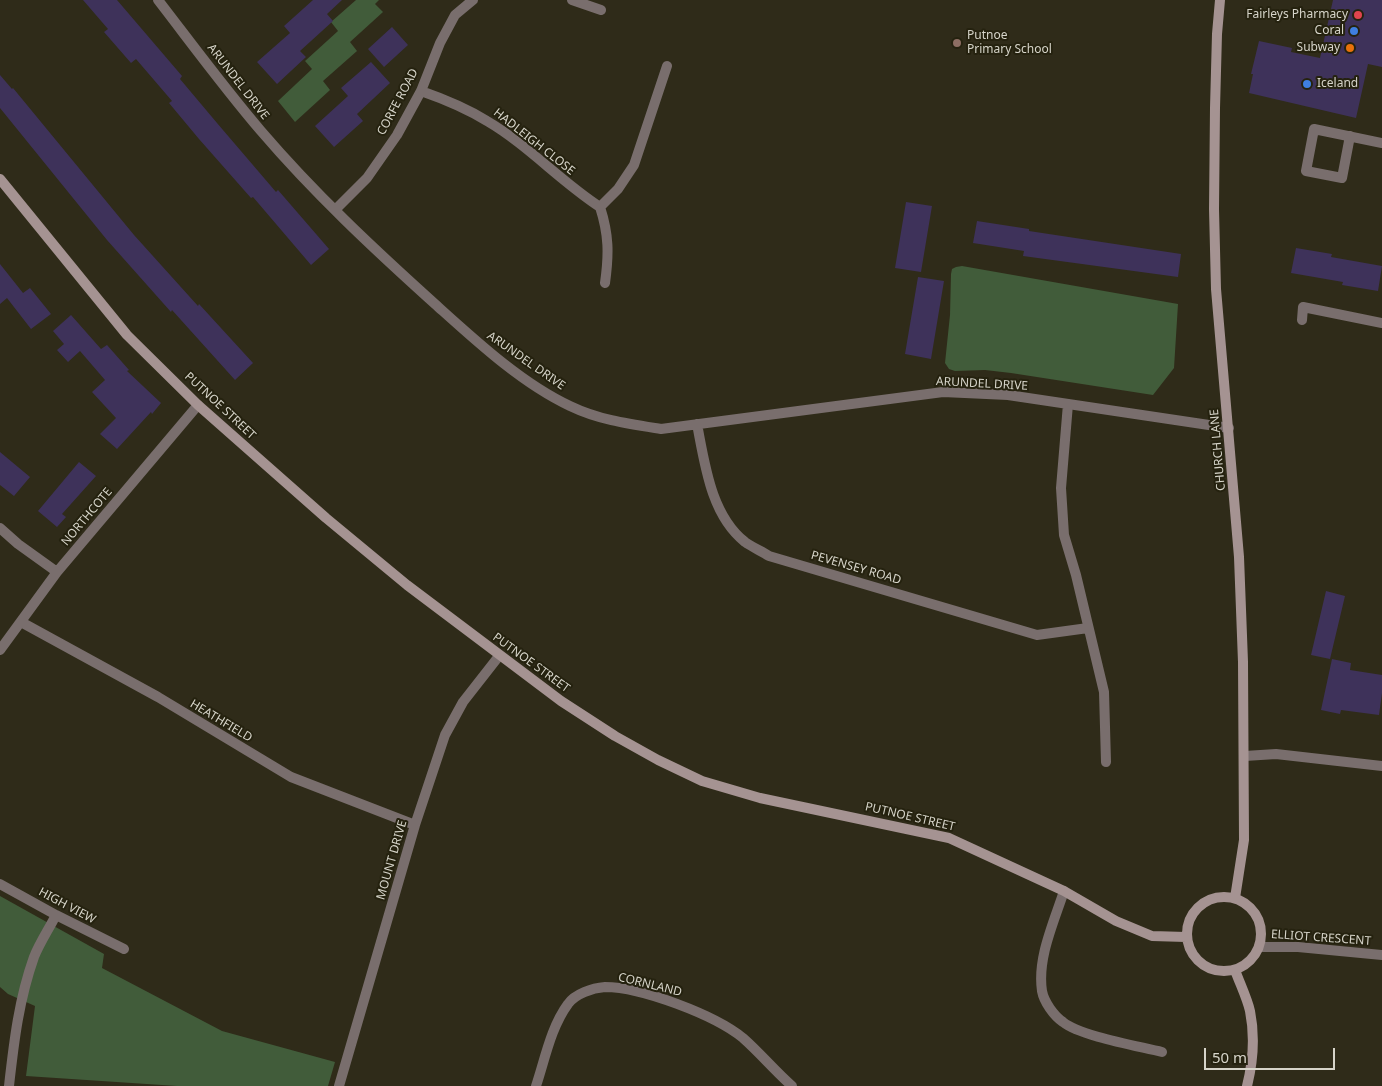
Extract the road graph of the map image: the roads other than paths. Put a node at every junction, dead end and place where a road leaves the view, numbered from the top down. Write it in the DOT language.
graph roads {
  1 [pos="158,0"];
  2 [pos="473,0"];
  3 [pos="572,0"];
  4 [pos="1220,0"];
  5 [pos="601,10"];
  6 [pos="667,66"];
  7 [pos="421,91"];
  8 [pos="1350,136"];
  9 [pos="1382,143"];
  10 [pos="0,179"];
  11 [pos="600,207"];
  12 [pos="335,210"];
  13 [pos="605,283"];
  14 [pos="1302,320"];
  15 [pos="1382,323"];
  16 [pos="198,404"];
  17 [pos="1068,404"];
  18 [pos="698,424"];
  19 [pos="1229,428"];
  20 [pos="0,528"];
  21 [pos="58,572"];
  22 [pos="21,622"];
  23 [pos="1088,628"];
  24 [pos="0,650"];
  25 [pos="499,656"];
  26 [pos="1245,756"];
  27 [pos="1106,762"];
  28 [pos="1382,766"];
  29 [pos="416,825"];
  30 [pos="0,884"];
  31 [pos="1064,891"];
  32 [pos="1235,898"];
  33 [pos="56,915"];
  34 [pos="1186,937"];
  35 [pos="1259,947"];
  36 [pos="124,949"];
  37 [pos="1382,955"];
  38 [pos="1236,970"];
  39 [pos="1162,1052"];
  40 [pos="9,1086"];
  41 [pos="340,1086"];
  42 [pos="536,1086"];
  43 [pos="792,1086"];
  44 [pos="1247,1086"];
  1 -- 12 [label="street, ARUNDEL DRIVE"];
  2 -- 7 [label="street, CORFE ROAD"];
  3 -- 5 [label="street"];
  4 -- 19 [label="street, CHURCH LANE"];
  6 -- 11 [label="street"];
  7 -- 11 [label="street, HADLEIGH CLOSE"];
  7 -- 12 [label="street, CORFE ROAD"];
  8 -- 8 [label="street"];
  8 -- 9 [label="street"];
  10 -- 16 [label="street, PUTNOE STREET"];
  11 -- 13 [label="street"];
  12 -- 18 [label="street, ARUNDEL DRIVE"];
  14 -- 15 [label="street"];
  16 -- 21 [label="street, NORTHCOTE"];
  16 -- 25 [label="street, PUTNOE STREET"];
  17 -- 18 [label="street, ARUNDEL DRIVE"];
  17 -- 19 [label="street, ARUNDEL DRIVE"];
  17 -- 23 [label="street"];
  18 -- 23 [label="street, PEVENSEY ROAD"];
  19 -- 26 [label="street, CHURCH LANE"];
  20 -- 21 [label="street"];
  21 -- 22 [label="street, NORTHCOTE"];
  22 -- 24 [label="street, NORTHCOTE"];
  22 -- 29 [label="street, HEATHFIELD"];
  23 -- 27 [label="street"];
  25 -- 29 [label="street, MOUNT DRIVE"];
  25 -- 31 [label="street, PUTNOE STREET"];
  26 -- 28 [label="street"];
  26 -- 32 [label="street, CHURCH LANE"];
  29 -- 41 [label="street, MOUNT DRIVE"];
  30 -- 33 [label="street, HIGH VIEW"];
  31 -- 34 [label="street, PUTNOE STREET"];
  31 -- 39 [label="street"];
  32 -- 34 [label="street"];
  32 -- 35 [label="street"];
  33 -- 36 [label="street, HIGH VIEW"];
  33 -- 40 [label="street"];
  34 -- 38 [label="street"];
  35 -- 37 [label="street, ELLIOT CRESCENT"];
  35 -- 38 [label="street"];
  38 -- 44 [label="street"];
  42 -- 43 [label="street, CORNLAND"];
}
